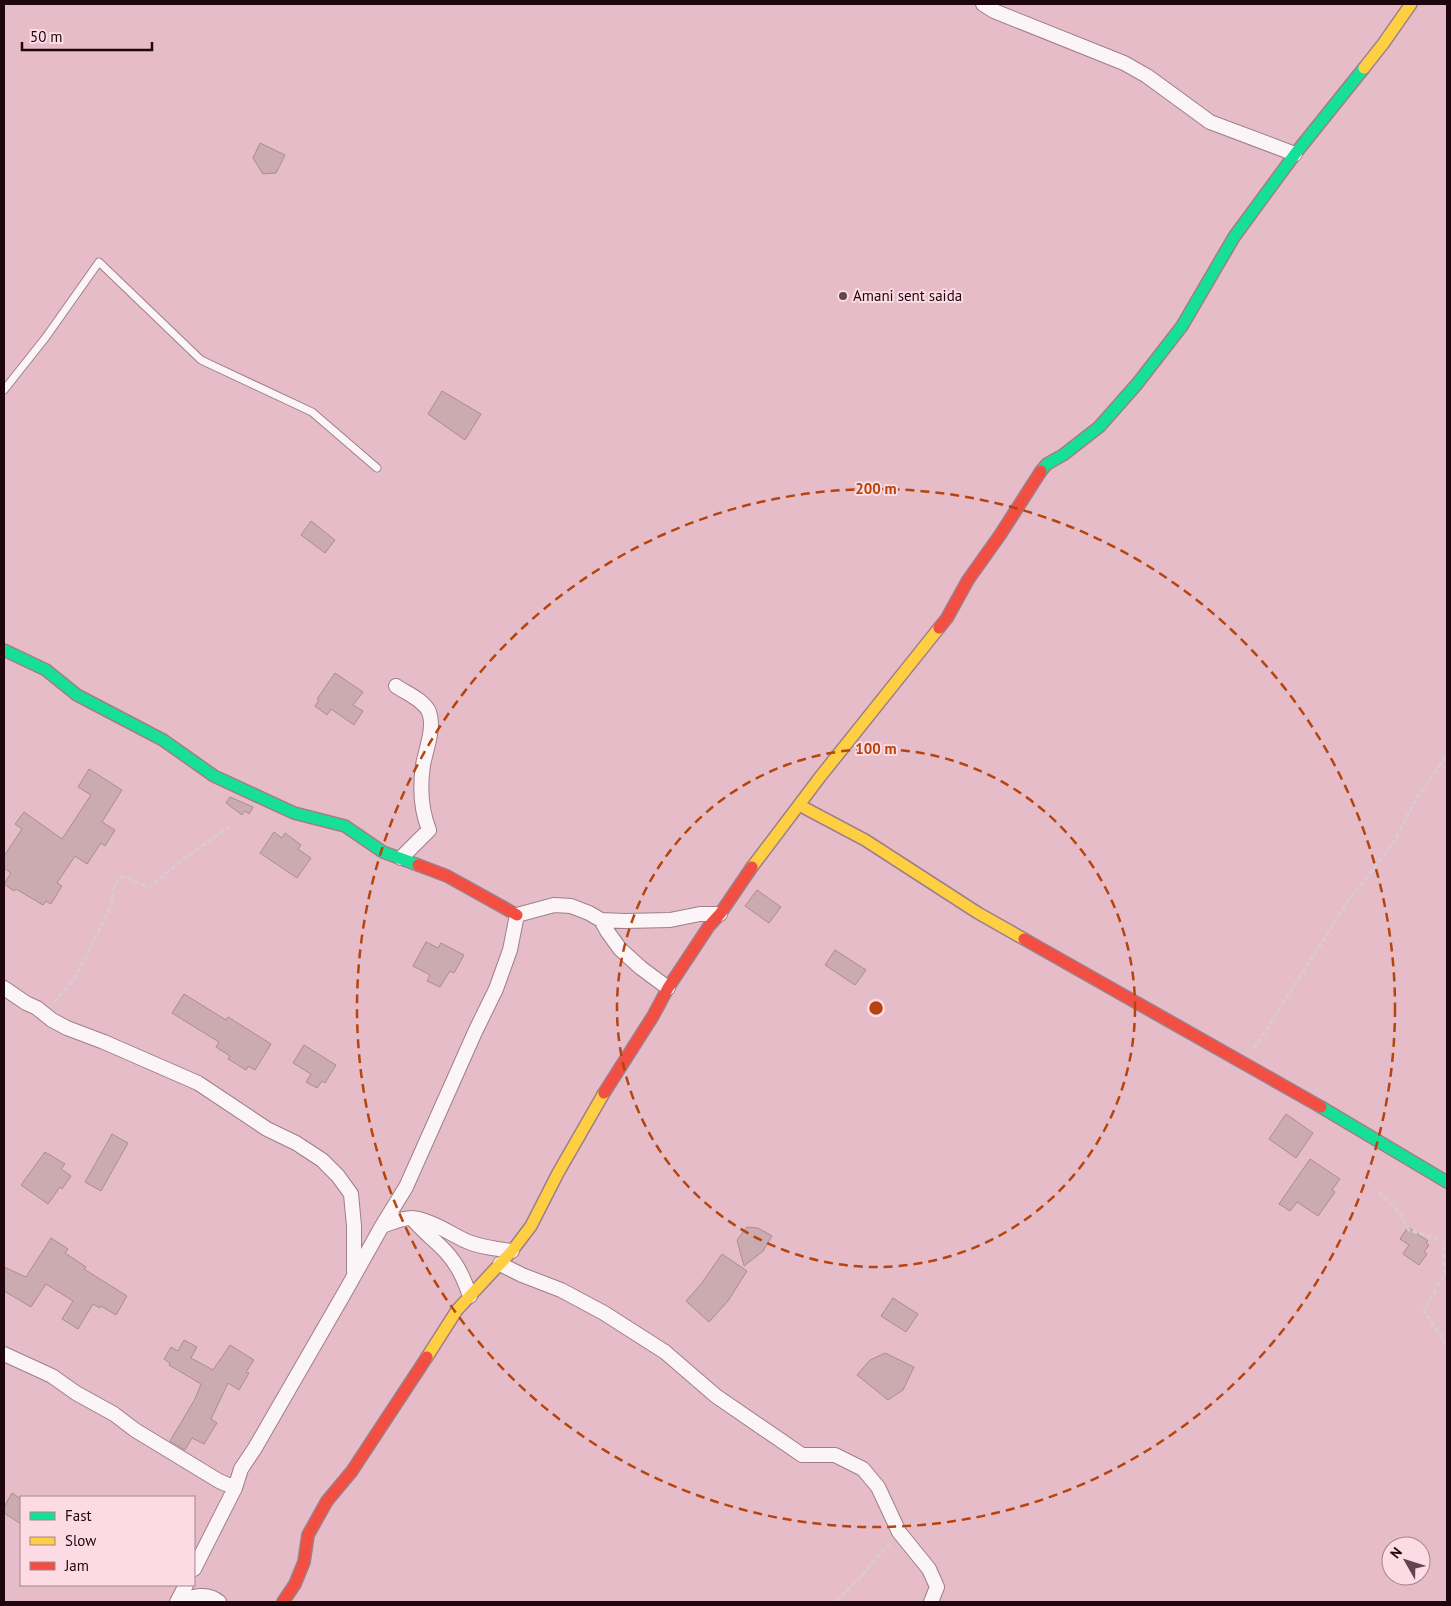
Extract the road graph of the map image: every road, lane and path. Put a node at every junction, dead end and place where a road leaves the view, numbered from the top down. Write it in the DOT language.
graph roads {
  1 [pos="983,4"];
  2 [pos="1411,4"];
  3 [pos="1295,154"];
  4 [pos="4,390"];
  5 [pos="376,468"];
  6 [pos="4,650"];
  7 [pos="396,686"];
  8 [pos="1447,755"];
  9 [pos="799,805"];
  10 [pos="232,825"];
  11 [pos="401,858"];
  12 [pos="720,914"];
  13 [pos="516,915"];
  14 [pos="602,920"];
  15 [pos="4,988"];
  16 [pos="668,988"];
  17 [pos="37,1008"];
  18 [pos="1245,1063"];
  19 [pos="1447,1182"];
  20 [pos="1379,1192"];
  21 [pos="412,1218"];
  22 [pos="382,1226"];
  23 [pos="512,1251"];
  24 [pos="500,1264"];
  25 [pos="354,1274"];
  26 [pos="470,1296"];
  27 [pos="1447,1345"];
  28 [pos="4,1354"];
  29 [pos="235,1488"];
  30 [pos="899,1532"];
  31 [pos="195,1567"];
  32 [pos="186,1586"];
  33 [pos="178,1602"];
  34 [pos="219,1602"];
  35 [pos="283,1602"];
  36 [pos="836,1602"];
  37 [pos="931,1602"];
  1 -- 3 [label="street"];
  2 -- 3 [label="street"];
  3 -- 9 [label="street"];
  4 -- 5 [label="lane"];
  6 -- 11 [label="street"];
  7 -- 11 [label="street"];
  8 -- 18 [label="path"];
  9 -- 12 [label="street"];
  9 -- 18 [label="street"];
  10 -- 17 [label="path"];
  11 -- 13 [label="street"];
  12 -- 14 [label="street"];
  12 -- 16 [label="street"];
  13 -- 14 [label="street"];
  13 -- 22 [label="street"];
  14 -- 16 [label="street"];
  15 -- 17 [label="street"];
  16 -- 23 [label="street"];
  17 -- 25 [label="street"];
  18 -- 19 [label="street"];
  20 -- 27 [label="path"];
  21 -- 22 [label="street"];
  21 -- 23 [label="street"];
  21 -- 26 [label="street"];
  22 -- 25 [label="street"];
  23 -- 24 [label="street"];
  24 -- 26 [label="street"];
  24 -- 30 [label="street"];
  25 -- 29 [label="street"];
  26 -- 35 [label="street"];
  28 -- 29 [label="street"];
  29 -- 31 [label="street"];
  30 -- 36 [label="path"];
  30 -- 37 [label="street"];
  32 -- 33 [label="street"];
  33 -- 34 [label="street"];
}
